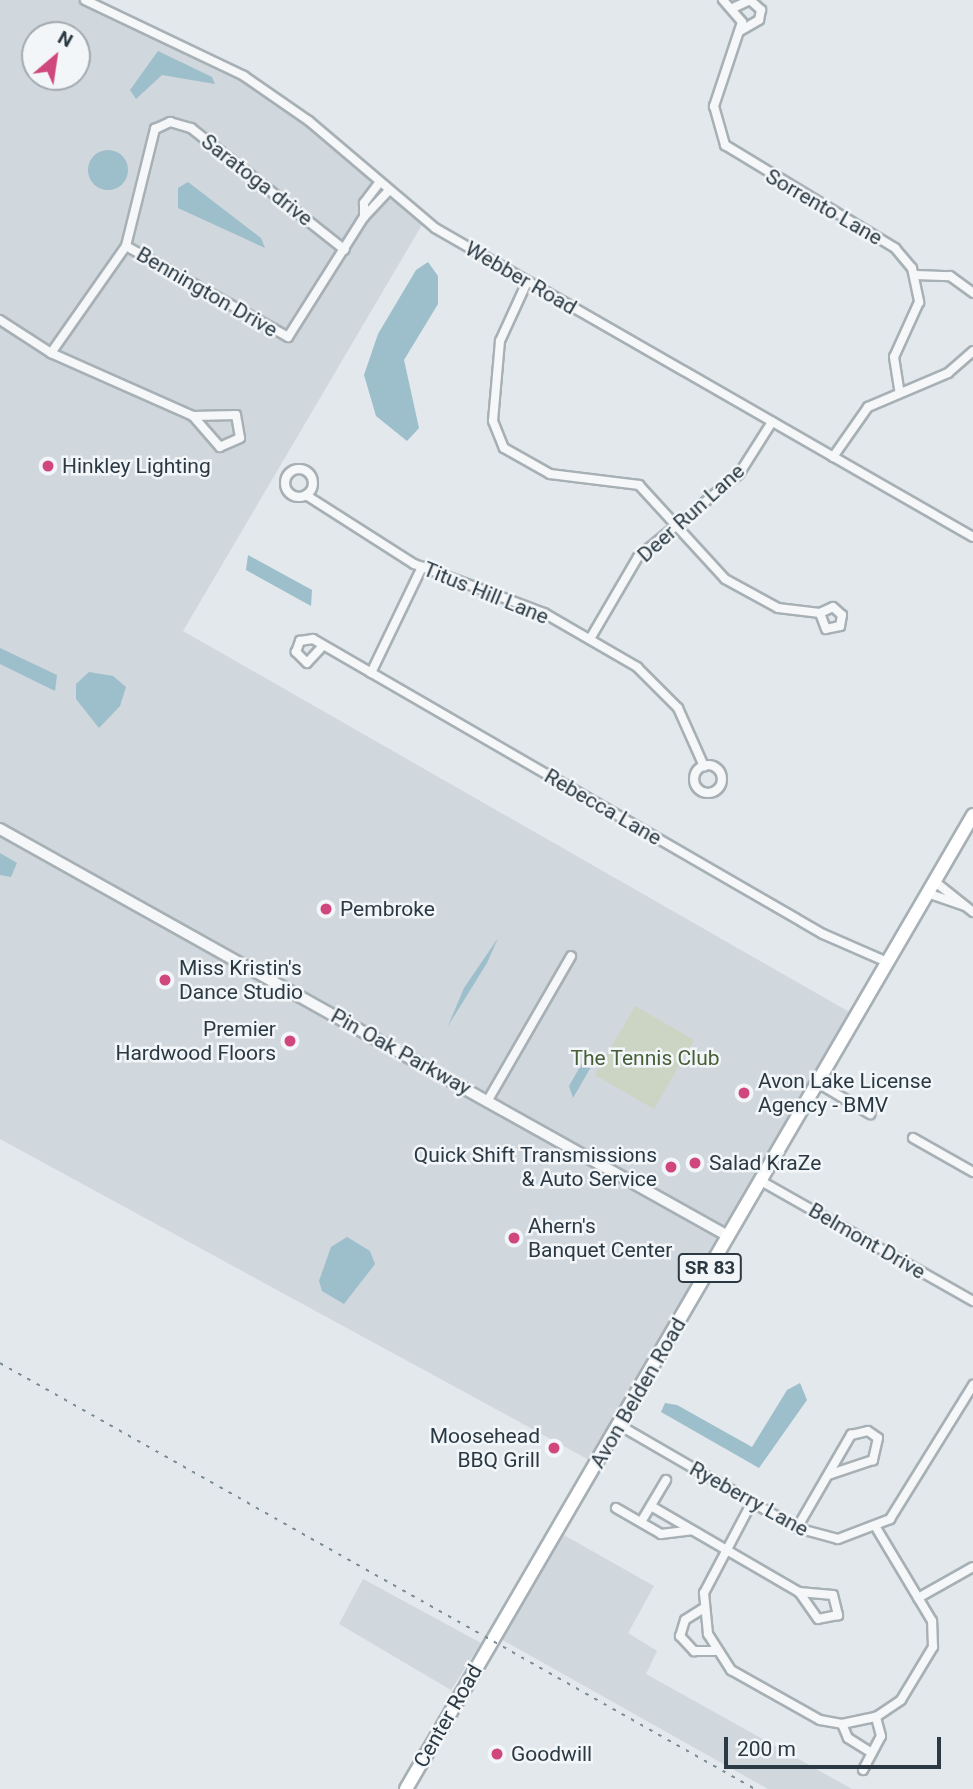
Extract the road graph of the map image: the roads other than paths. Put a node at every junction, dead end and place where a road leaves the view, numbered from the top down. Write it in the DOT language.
graph roads {
  1 [pos="85,0"];
  2 [pos="723,0"];
  3 [pos="735,7"];
  4 [pos="740,31"];
  5 [pos="379,183"];
  6 [pos="388,191"];
  7 [pos="364,217"];
  8 [pos="126,246"];
  9 [pos="345,250"];
  10 [pos="916,275"];
  11 [pos="527,282"];
  12 [pos="973,293"];
  13 [pos="0,320"];
  14 [pos="973,351"];
  15 [pos="51,353"];
  16 [pos="899,390"];
  17 [pos="193,415"];
  18 [pos="772,422"];
  19 [pos="833,457"];
  20 [pos="306,495"];
  21 [pos="677,523"];
  22 [pos="973,537"];
  23 [pos="422,567"];
  24 [pos="820,613"];
  25 [pos="590,639"];
  26 [pos="320,649"];
  27 [pos="371,673"];
  28 [pos="704,766"];
  29 [pos="973,815"];
  30 [pos="0,829"];
  31 [pos="931,887"];
  32 [pos="970,910"];
  33 [pos="571,956"];
  34 [pos="887,962"];
  35 [pos="818,1083"];
  36 [pos="488,1100"];
  37 [pos="870,1114"];
  38 [pos="913,1138"];
  39 [pos="973,1172"];
  40 [pos="761,1181"];
  41 [pos="729,1236"];
  42 [pos="973,1301"];
  43 [pos="973,1385"];
  44 [pos="619,1425"];
  45 [pos="828,1475"];
  46 [pos="666,1480"];
  47 [pos="752,1502"];
  48 [pos="651,1506"];
  49 [pos="617,1508"];
  50 [pos="641,1522"];
  51 [pos="797,1528"];
  52 [pos="877,1529"];
  53 [pos="692,1530"];
  54 [pos="725,1549"];
  55 [pos="973,1567"];
  56 [pos="799,1592"];
  57 [pos="918,1598"];
  58 [pos="704,1608"];
  59 [pos="490,1643"];
  60 [pos="716,1651"];
  61 [pos="876,1717"];
  62 [pos="842,1724"];
  63 [pos="872,1753"];
  64 [pos="863,1770"];
  65 [pos="406,1789"];
  1 -- 5 [label="street, Webber Road"];
  2 -- 3 [label="street, Sorrento Lane"];
  3 -- 4 [label="street"];
  3 -- 4 [label="street, Sorrento Lane"];
  4 -- 10 [label="street, Sorrento Lane"];
  5 -- 6 [label="street, Webber Road"];
  5 -- 7 [label="street"];
  6 -- 7 [label="street"];
  6 -- 11 [label="street, Webber Road"];
  7 -- 9 [label="street"];
  8 -- 9 [label="street, Bennington Drive"];
  8 -- 9 [label="street, Saratoga drive"];
  8 -- 15 [label="street"];
  10 -- 12 [label="street"];
  10 -- 16 [label="street"];
  11 -- 18 [label="street, Webber Road"];
  11 -- 21 [label="street"];
  13 -- 15 [label="street"];
  14 -- 16 [label="street"];
  15 -- 17 [label="street"];
  16 -- 19 [label="street"];
  17 -- 17 [label="street"];
  18 -- 19 [label="street, Webber Road"];
  18 -- 21 [label="street, Deer Run Lane"];
  19 -- 22 [label="street, Webber Road"];
  20 -- 23 [label="street, Titus Hill Lane"];
  21 -- 24 [label="street"];
  21 -- 25 [label="street, Deer Run Lane"];
  23 -- 25 [label="street, Titus Hill Lane"];
  23 -- 27 [label="street"];
  25 -- 28 [label="street, Titus Hill Lane"];
  26 -- 27 [label="street, Rebecca Lane"];
  27 -- 34 [label="street, Rebecca Lane"];
  29 -- 31 [label="main road, Avon Belden Road / SR 83"];
  30 -- 36 [label="street, Pin Oak Parkway"];
  31 -- 32 [label="street"];
  31 -- 32 [label="street"];
  31 -- 34 [label="main road, Avon Belden Road / SR 83"];
  33 -- 36 [label="street"];
  34 -- 35 [label="main road, Avon Belden Road / SR 83"];
  35 -- 37 [label="street"];
  35 -- 40 [label="main road, Avon Belden Road / SR 83"];
  36 -- 41 [label="street, Pin Oak Parkway"];
  38 -- 39 [label="street"];
  40 -- 41 [label="main road, Avon Belden Road / SR 83"];
  40 -- 42 [label="street, Belmont Drive"];
  41 -- 44 [label="main road, Avon Belden Road / SR 83"];
  43 -- 52 [label="street"];
  44 -- 47 [label="street, Ryeberry Lane"];
  44 -- 59 [label="main road, Avon Belden Road / SR 83"];
  45 -- 45 [label="street"];
  45 -- 51 [label="street"];
  46 -- 48 [label="street"];
  47 -- 51 [label="street, Ryeberry Lane"];
  47 -- 54 [label="street"];
  48 -- 50 [label="street"];
  48 -- 53 [label="street"];
  49 -- 50 [label="street"];
  50 -- 53 [label="street"];
  51 -- 52 [label="street, Ryeberry Lane"];
  52 -- 57 [label="street"];
  53 -- 54 [label="street"];
  54 -- 56 [label="street"];
  54 -- 58 [label="street"];
  55 -- 57 [label="street"];
  56 -- 56 [label="street"];
  57 -- 61 [label="street"];
  58 -- 60 [label="street"];
  58 -- 60 [label="street"];
  59 -- 65 [label="main road, Center Road / SR 83"];
  60 -- 62 [label="street"];
  61 -- 62 [label="street"];
  61 -- 63 [label="street"];
  62 -- 63 [label="street"];
  63 -- 64 [label="street"];
}
